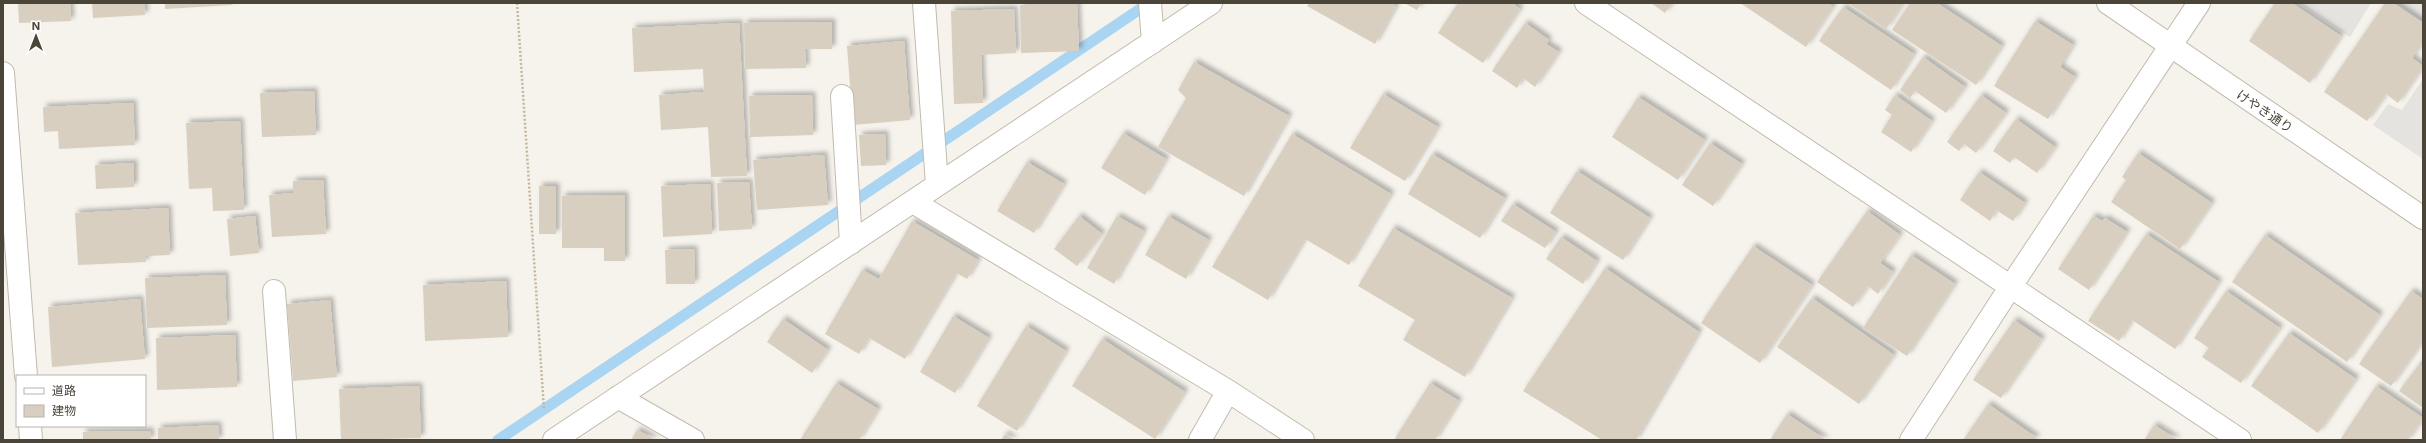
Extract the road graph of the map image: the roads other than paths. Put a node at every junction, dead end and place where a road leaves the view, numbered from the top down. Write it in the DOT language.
graph roads {
  1 [pos="924,3"];
  2 [pos="1150,3"];
  3 [pos="1211,3"];
  4 [pos="1586,3"];
  5 [pos="2108,3"];
  6 [pos="2200,3"];
  7 [pos="1153,42"];
  8 [pos="2171,47"];
  9 [pos="3,73"];
  10 [pos="842,96"];
  11 [pos="937,185"];
  12 [pos="913,202"];
  13 [pos="2423,218"];
  14 [pos="851,243"];
  15 [pos="2011,286"];
  16 [pos="274,291"];
  17 [pos="26,375"];
  18 [pos="1228,391"];
  19 [pos="618,398"];
  20 [pos="30,427"];
  21 [pos="31,440"];
  22 [pos="285,440"];
  23 [pos="554,440"];
  24 [pos="693,440"];
  25 [pos="1200,440"];
  26 [pos="1303,440"];
  27 [pos="1912,440"];
  28 [pos="2240,440"];
  1 -- 11 [label="street"];
  2 -- 7 [label="street"];
  3 -- 7 [label="street"];
  4 -- 15 [label="street"];
  5 -- 8 [label="street, けやき通り"];
  6 -- 8 [label="street"];
  7 -- 11 [label="street"];
  8 -- 13 [label="street, けやき通り"];
  8 -- 15 [label="street"];
  9 -- 17 [label="street"];
  10 -- 14 [label="street"];
  11 -- 12 [label="street"];
  12 -- 14 [label="street"];
  12 -- 18 [label="street"];
  14 -- 19 [label="street"];
  15 -- 27 [label="street"];
  15 -- 28 [label="street"];
  16 -- 22 [label="street"];
  18 -- 25 [label="street"];
  18 -- 26 [label="street"];
  19 -- 23 [label="street"];
  19 -- 24 [label="street"];
  20 -- 21 [label="street"];
}
